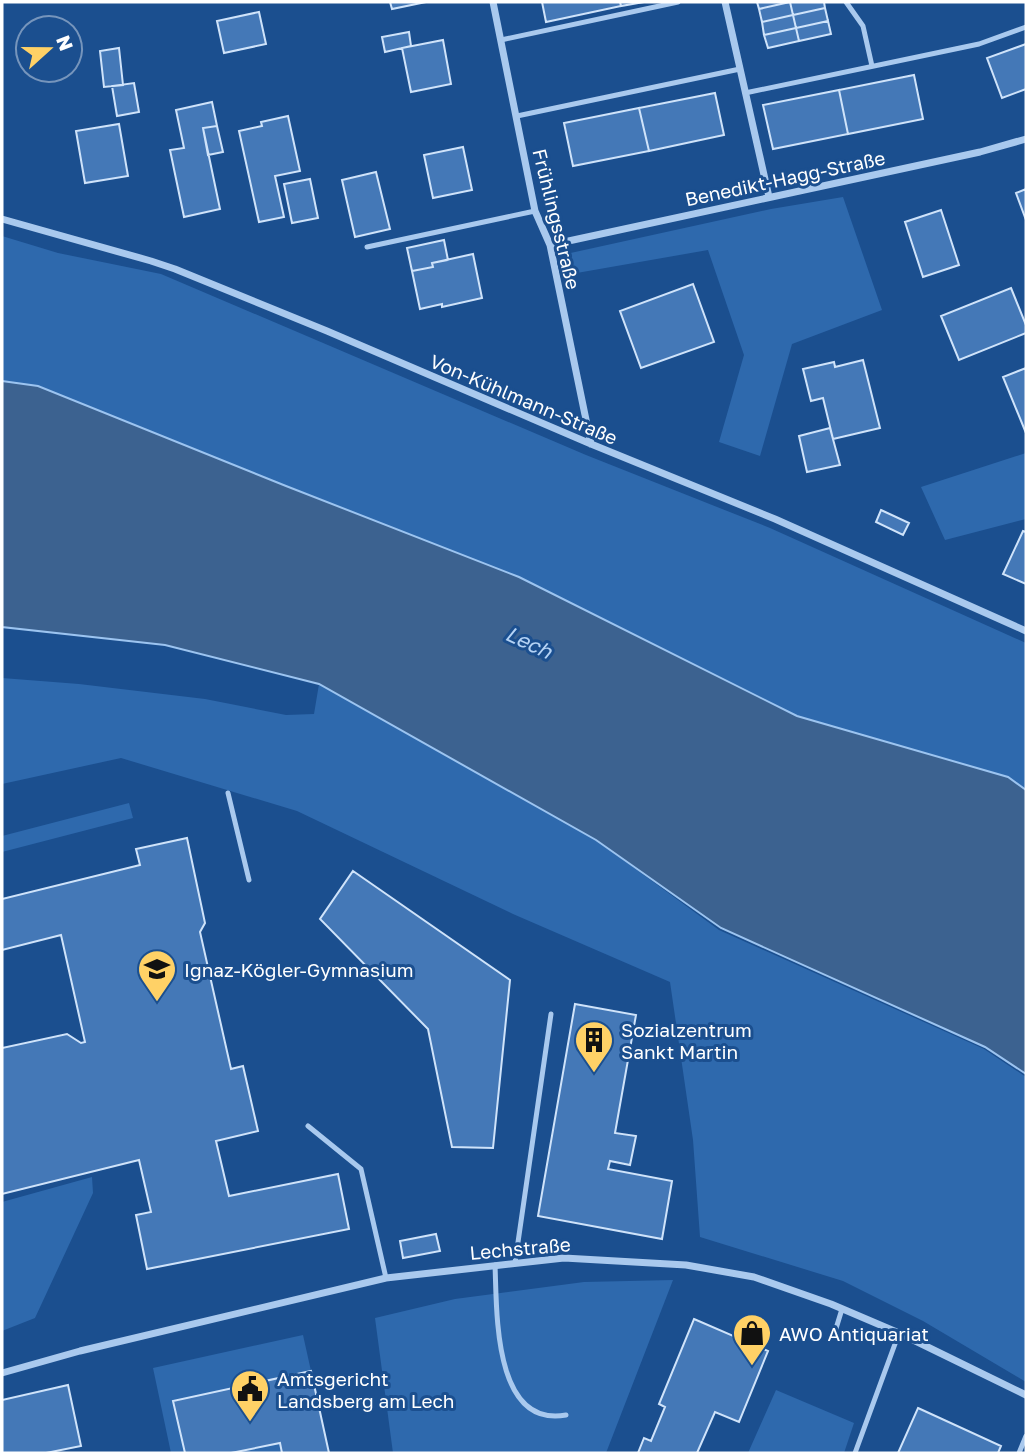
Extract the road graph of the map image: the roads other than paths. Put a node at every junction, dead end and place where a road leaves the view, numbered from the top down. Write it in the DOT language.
graph roads {
  1 [pos="493,2"];
  2 [pos="678,2"];
  3 [pos="725,2"];
  4 [pos="846,2"];
  5 [pos="1026,27"];
  6 [pos="501,40"];
  7 [pos="872,66"];
  8 [pos="740,69"];
  9 [pos="746,93"];
  10 [pos="517,116"];
  11 [pos="1026,139"];
  12 [pos="769,197"];
  13 [pos="536,211"];
  14 [pos="2,219"];
  15 [pos="550,245"];
  16 [pos="367,247"];
  17 [pos="591,444"];
  18 [pos="1026,631"];
  19 [pos="228,793"];
  20 [pos="249,880"];
  21 [pos="551,1014"];
  22 [pos="308,1126"];
  23 [pos="515,1263"];
  24 [pos="495,1265"];
  25 [pos="386,1278"];
  26 [pos="842,1309"];
  27 [pos="899,1333"];
  28 [pos="834,1335"];
  29 [pos="2,1373"];
  30 [pos="1026,1395"];
  31 [pos="566,1415"];
  32 [pos="1026,1436"];
  33 [pos="855,1453"];
  34 [pos="1019,1453"];
  1 -- 6 [label="street, Frühlingsstraße"];
  2 -- 6 [label="lane"];
  3 -- 8 [label="street"];
  4 -- 7 [label="lane"];
  5 -- 7 [label="lane"];
  6 -- 10 [label="street, Frühlingsstraße"];
  7 -- 9 [label="lane"];
  8 -- 9 [label="street"];
  8 -- 10 [label="lane"];
  9 -- 12 [label="street"];
  10 -- 13 [label="street, Frühlingsstraße"];
  11 -- 12 [label="street, Benedikt-Hagg-Straße"];
  12 -- 15 [label="street, Benedikt-Hagg-Straße"];
  13 -- 15 [label="street, Frühlingsstraße"];
  13 -- 16 [label="lane"];
  14 -- 17 [label="street, Von-Kühlmann-Straße"];
  15 -- 17 [label="street, Frühlingsstraße"];
  17 -- 18 [label="street, Von-Kühlmann-Straße"];
  19 -- 20 [label="lane"];
  21 -- 23 [label="lane"];
  22 -- 25 [label="lane"];
  23 -- 24 [label="street, Lechstraße"];
  23 -- 26 [label="street, Lechstraße"];
  24 -- 25 [label="street, Lechstraße"];
  24 -- 31 [label="lane"];
  25 -- 29 [label="street, Lechstraße"];
  26 -- 27 [label="street, Lechstraße"];
  26 -- 28 [label="lane"];
  27 -- 30 [label="street, Lechstraße"];
  27 -- 33 [label="lane"];
  32 -- 34 [label="lane"];
}
